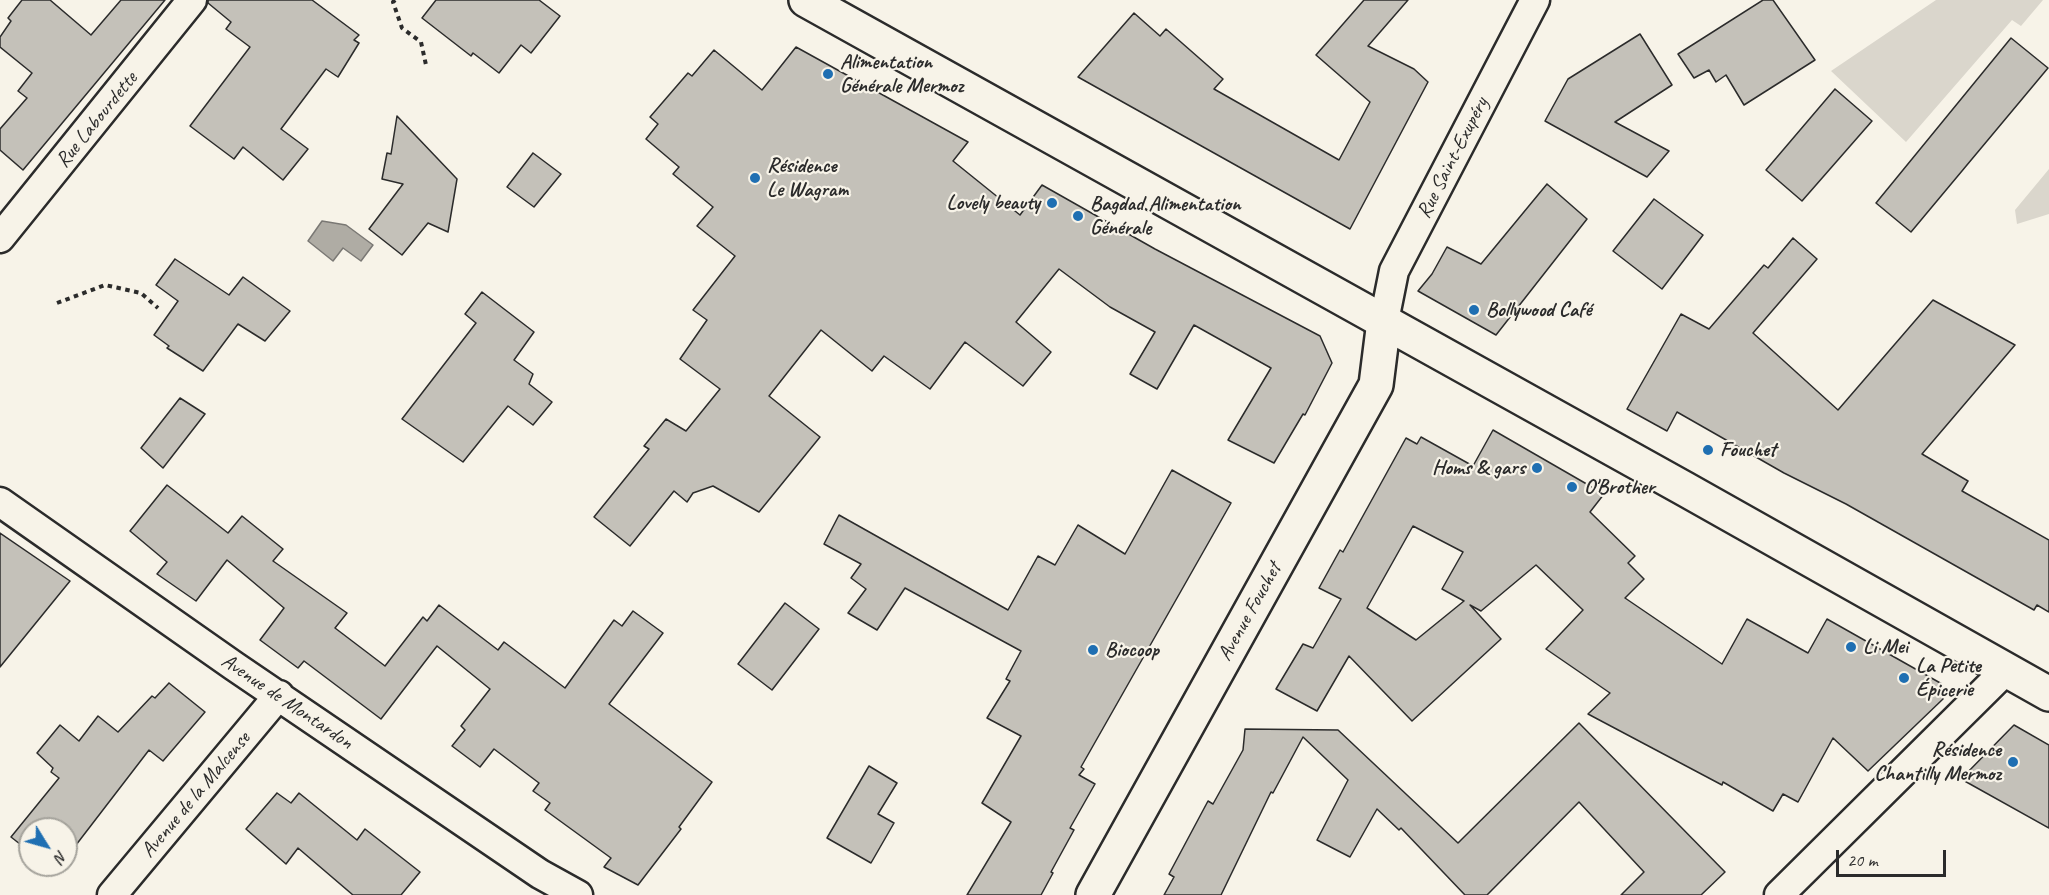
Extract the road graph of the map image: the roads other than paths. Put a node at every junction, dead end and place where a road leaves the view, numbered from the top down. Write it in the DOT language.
graph roads {
  1 [pos="192,0"];
  2 [pos="806,0"];
  3 [pos="1535,0"];
  4 [pos="0,238"];
  5 [pos="1384,321"];
  6 [pos="0,502"];
  7 [pos="2006,670"];
  8 [pos="2049,694"];
  9 [pos="279,695"];
  10 [pos="112,895"];
  11 [pos="578,895"];
  12 [pos="1093,895"];
  13 [pos="1779,895"];
  1 -- 4 [label="street, Rue Labourdette"];
  2 -- 5 [label="main road"];
  3 -- 5 [label="street, Rue Saint-Exupéry"];
  5 -- 7 [label="main road"];
  5 -- 12 [label="main road, Avenue Fouchet"];
  6 -- 9 [label="street, Avenue de Montardon"];
  7 -- 8 [label="main road"];
  7 -- 13 [label="street"];
  9 -- 10 [label="street, Avenue de la Malcense"];
  9 -- 11 [label="street, Avenue de Montardon"];
}
